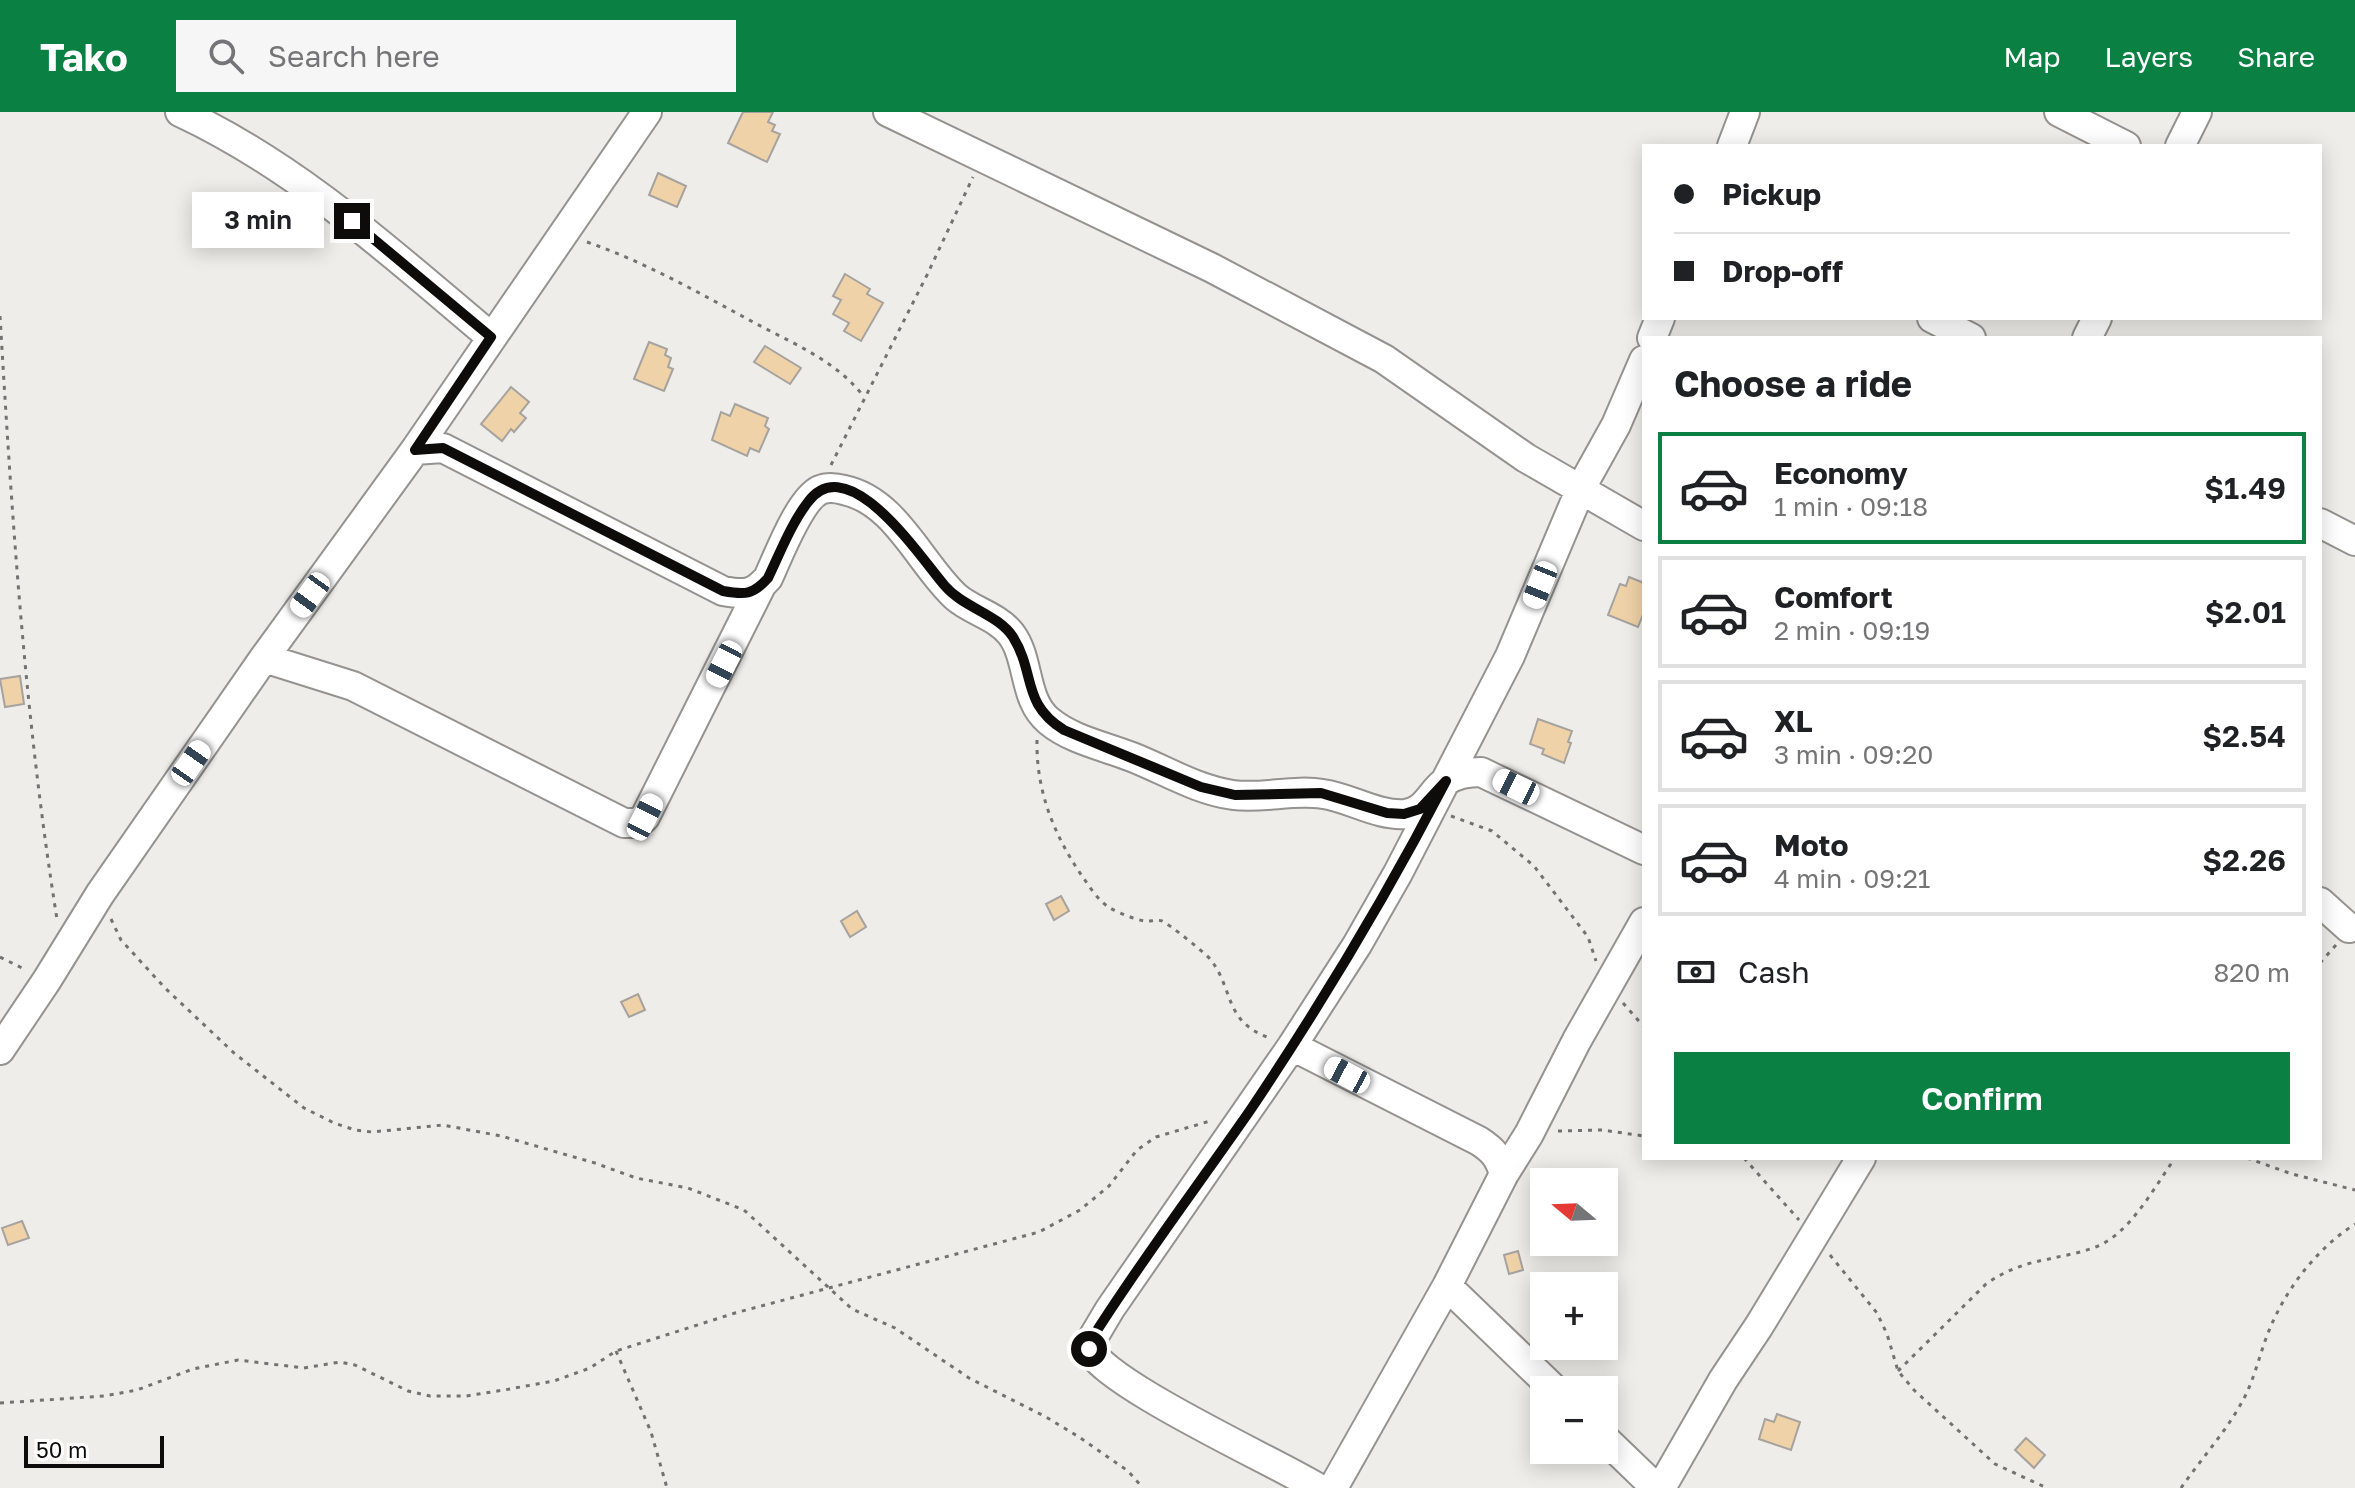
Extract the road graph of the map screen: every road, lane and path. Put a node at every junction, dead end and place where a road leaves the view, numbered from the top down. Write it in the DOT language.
graph roads {
  1 [pos="180,112"];
  2 [pos="647,112"];
  3 [pos="888,112"];
  4 [pos="1745,112"];
  5 [pos="2059,112"];
  6 [pos="2197,112"];
  7 [pos="1733,144"];
  8 [pos="2122,144"];
  9 [pos="2181,144"];
  10 [pos="982,157"];
  11 [pos="564,235"];
  12 [pos="0,316"];
  13 [pos="1936,320"];
  14 [pos="0,331"];
  15 [pos="1967,336"];
  16 [pos="491,337"];
  17 [pos="1642,365"];
  18 [pos="864,397"];
  19 [pos="415,450"];
  20 [pos="1581,488"];
  21 [pos="820,490"];
  22 [pos="2322,524"];
  23 [pos="1642,525"];
  24 [pos="2355,541"];
  25 [pos="761,586"];
  26 [pos="264,658"];
  27 [pos="1038,707"];
  28 [pos="1446,781"];
  29 [pos="1432,807"];
  30 [pos="1642,849"];
  31 [pos="100,894"];
  32 [pos="2322,904"];
  33 [pos="1642,925"];
  34 [pos="2349,928"];
  35 [pos="63,954"];
  36 [pos="0,957"];
  37 [pos="47,980"];
  38 [pos="1606,988"];
  39 [pos="1642,1024"];
  40 [pos="4,1040"];
  41 [pos="1292,1046"];
  42 [pos="1249,1111"];
  43 [pos="1552,1131"];
  44 [pos="1642,1136"];
  45 [pos="1745,1160"];
  46 [pos="1860,1160"];
  47 [pos="2174,1160"];
  48 [pos="2253,1160"];
  49 [pos="1504,1174"];
  50 [pos="2355,1190"];
  51 [pos="2355,1224"];
  52 [pos="1814,1236"];
  53 [pos="1447,1286"];
  54 [pos="826,1288"];
  55 [pos="616,1351"];
  56 [pos="1898,1371"];
  57 [pos="1540,1376"];
  58 [pos="0,1403"];
  59 [pos="1618,1451"];
  60 [pos="2033,1482"];
  61 [pos="667,1488"];
  62 [pos="1143,1488"];
  63 [pos="1318,1488"];
  64 [pos="1333,1488"];
  65 [pos="1659,1488"];
  66 [pos="2032,1488"];
  67 [pos="2047,1488"];
  68 [pos="2181,1488"];
  1 -- 16 [label="street"];
  2 -- 11 [label="street"];
  3 -- 10 [label="street"];
  4 -- 7 [label="street"];
  5 -- 8 [label="street"];
  6 -- 9 [label="street"];
  10 -- 18 [label="path"];
  10 -- 20 [label="street"];
  11 -- 16 [label="street"];
  11 -- 18 [label="path"];
  12 -- 14 [label="path"];
  13 -- 15 [label="street"];
  14 -- 35 [label="path"];
  16 -- 19 [label="street"];
  17 -- 20 [label="street"];
  18 -- 21 [label="path"];
  19 -- 25 [label="street"];
  19 -- 26 [label="street"];
  20 -- 23 [label="street"];
  20 -- 28 [label="street"];
  21 -- 25 [label="street"];
  21 -- 27 [label="street"];
  22 -- 24 [label="street"];
  25 -- 26 [label="street"];
  26 -- 31 [label="street"];
  27 -- 28 [label="street"];
  27 -- 41 [label="path"];
  28 -- 29 [label="street"];
  28 -- 30 [label="street"];
  29 -- 38 [label="path"];
  29 -- 41 [label="street"];
  31 -- 35 [label="street"];
  31 -- 54 [label="path"];
  32 -- 34 [label="street"];
  33 -- 38 [label="street"];
  35 -- 37 [label="street"];
  36 -- 37 [label="path"];
  37 -- 40 [label="street"];
  38 -- 39 [label="path"];
  38 -- 49 [label="street"];
  41 -- 42 [label="street"];
  41 -- 49 [label="street"];
  42 -- 54 [label="path"];
  42 -- 63 [label="street"];
  43 -- 44 [label="path"];
  45 -- 52 [label="path"];
  46 -- 52 [label="street"];
  47 -- 56 [label="path"];
  48 -- 50 [label="path"];
  49 -- 53 [label="street"];
  51 -- 68 [label="path"];
  52 -- 56 [label="path"];
  52 -- 65 [label="street"];
  53 -- 57 [label="street"];
  53 -- 64 [label="street"];
  54 -- 55 [label="path"];
  54 -- 62 [label="path"];
  55 -- 58 [label="path"];
  55 -- 61 [label="path"];
  56 -- 60 [label="path"];
  59 -- 65 [label="street"];
  60 -- 66 [label="path"];
  60 -- 67 [label="path"];
}
